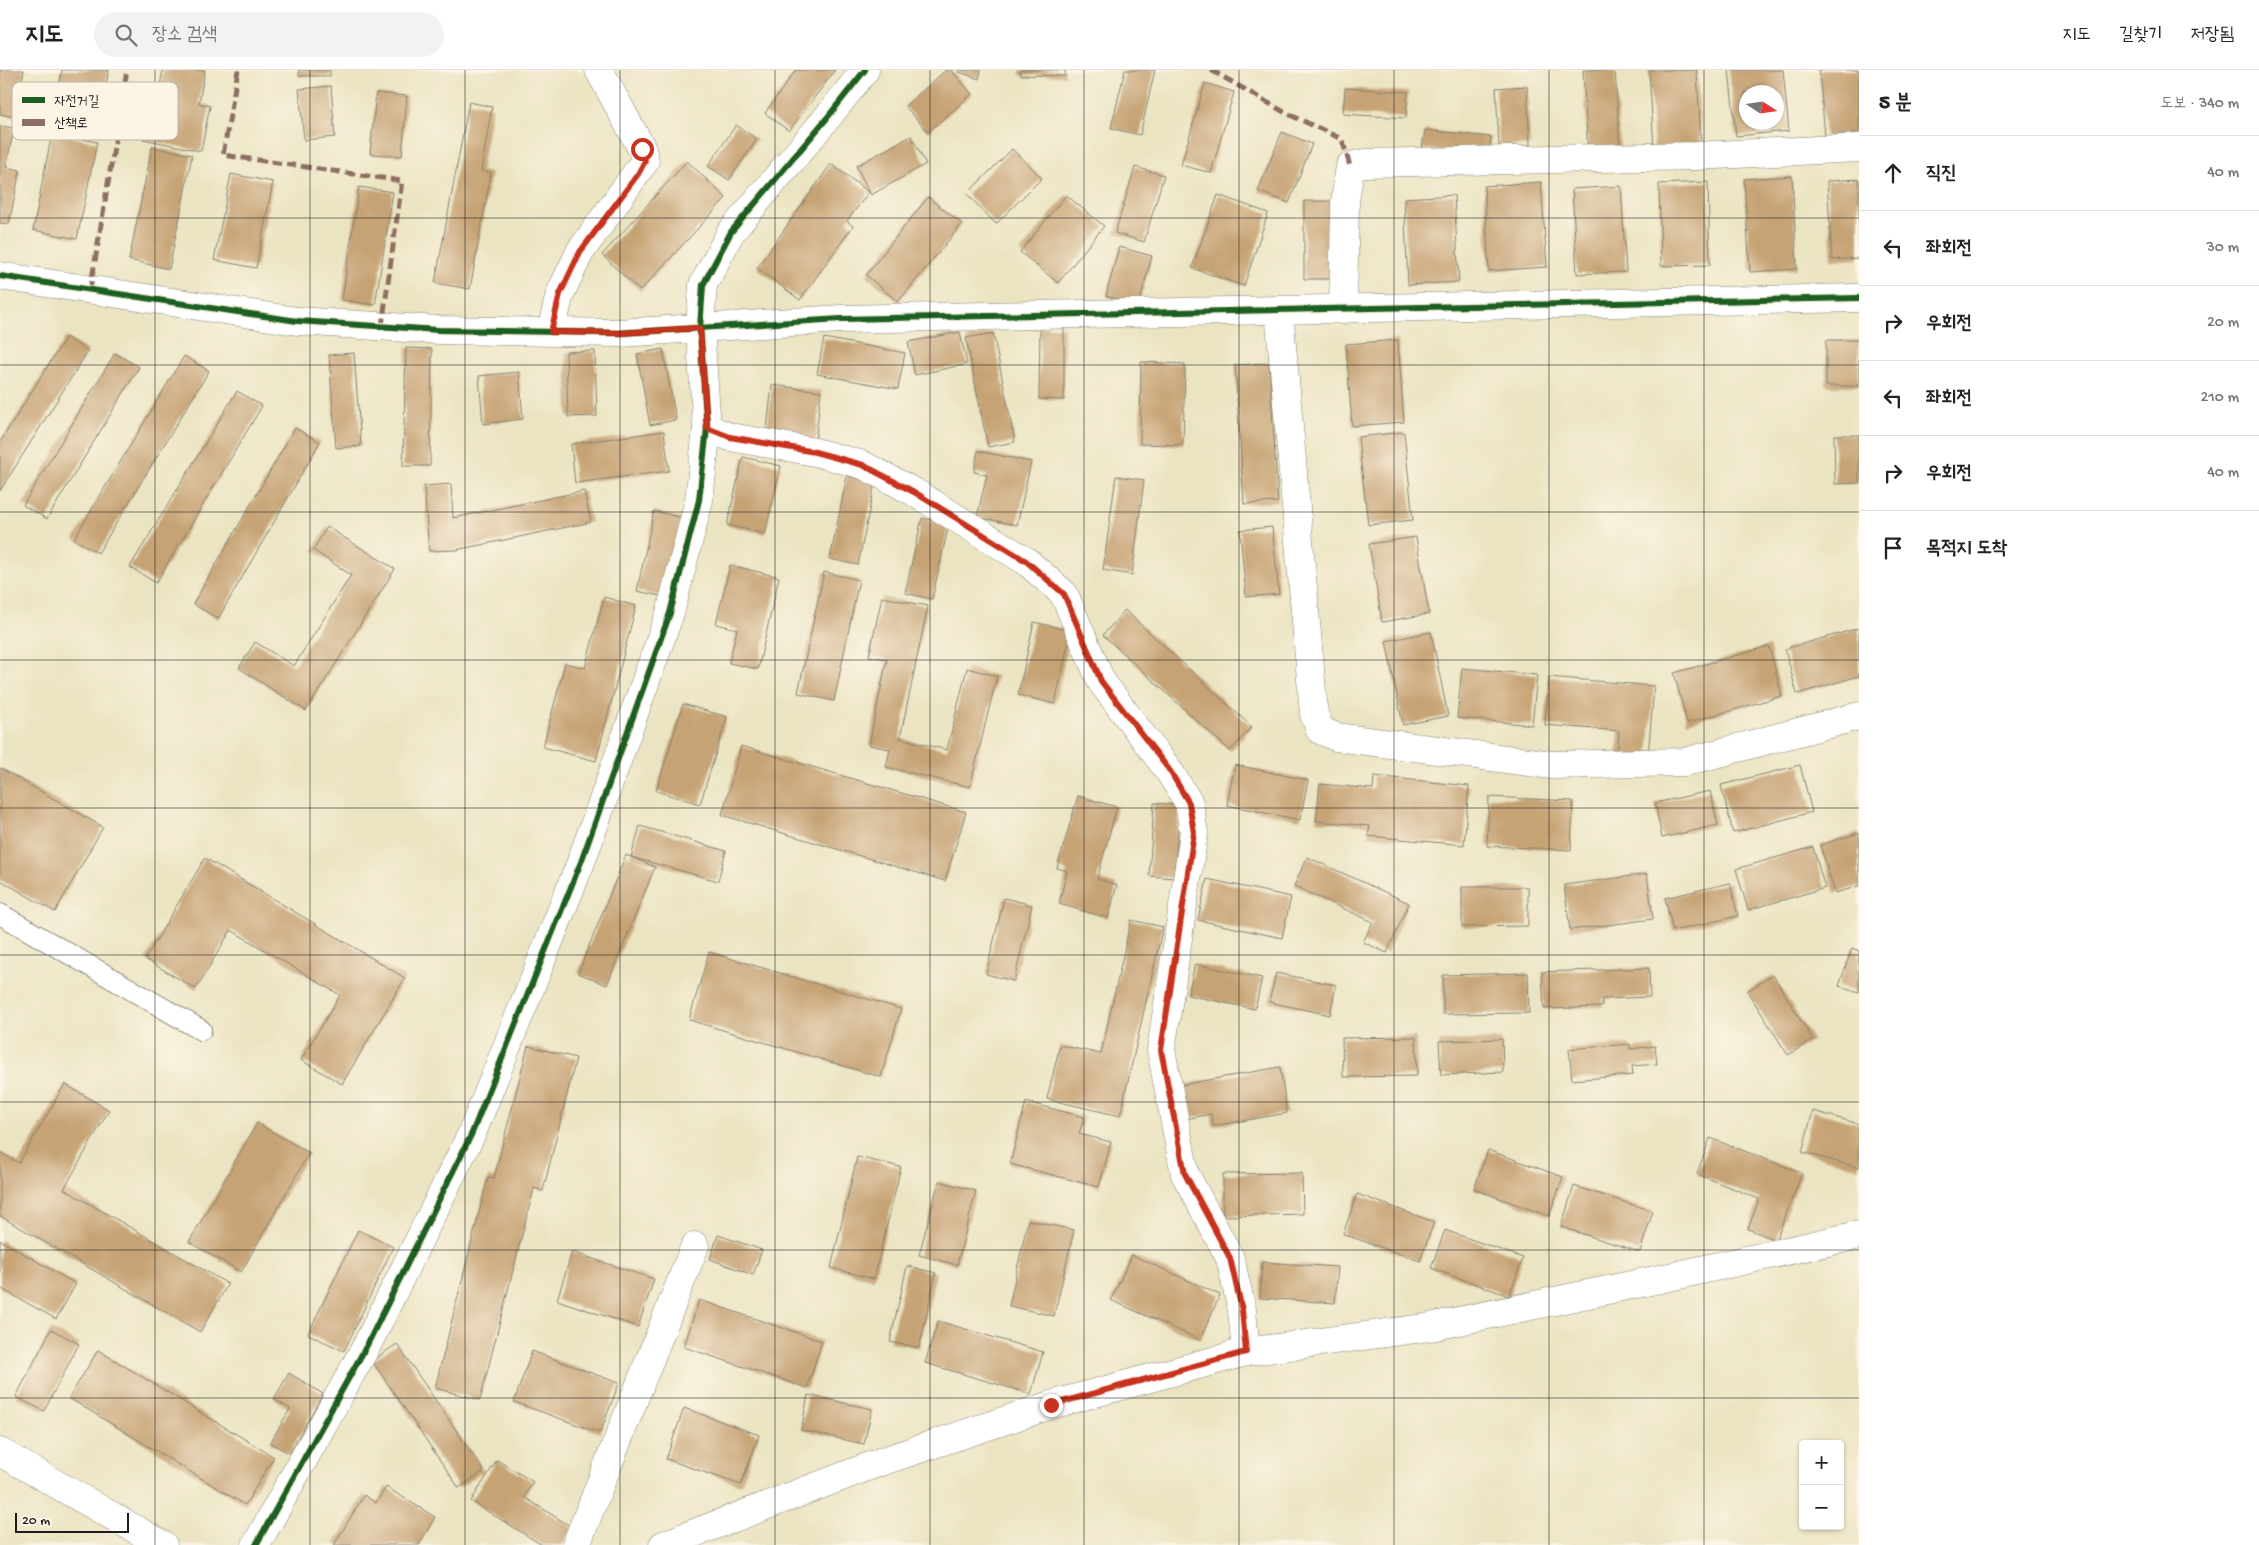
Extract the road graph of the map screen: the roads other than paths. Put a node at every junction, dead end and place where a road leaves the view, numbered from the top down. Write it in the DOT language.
graph roads {
  1 [pos="600,70"];
  2 [pos="864,70"];
  3 [pos="1859,148"];
  4 [pos="0,276"];
  5 [pos="1859,298"];
  6 [pos="1343,310"];
  7 [pos="1280,311"];
  8 [pos="700,328"];
  9 [pos="551,332"];
  10 [pos="707,428"];
  11 [pos="1859,716"];
  12 [pos="0,914"];
  13 [pos="200,1030"];
  14 [pos="1859,1235"];
  15 [pos="695,1246"];
  16 [pos="1246,1352"];
  17 [pos="0,1452"];
  18 [pos="163,1545"];
  19 [pos="256,1545"];
  20 [pos="576,1545"];
  21 [pos="663,1545"];
  1 -- 9 [label="street"];
  2 -- 8 [label="street"];
  3 -- 6 [label="street"];
  4 -- 9 [label="street"];
  5 -- 6 [label="street"];
  6 -- 7 [label="street"];
  7 -- 8 [label="street"];
  7 -- 11 [label="street"];
  8 -- 9 [label="street"];
  8 -- 10 [label="street"];
  10 -- 16 [label="street"];
  10 -- 19 [label="street"];
  12 -- 13 [label="lane"];
  14 -- 16 [label="street"];
  15 -- 20 [label="street"];
  16 -- 21 [label="street"];
  17 -- 18 [label="street"];
}
